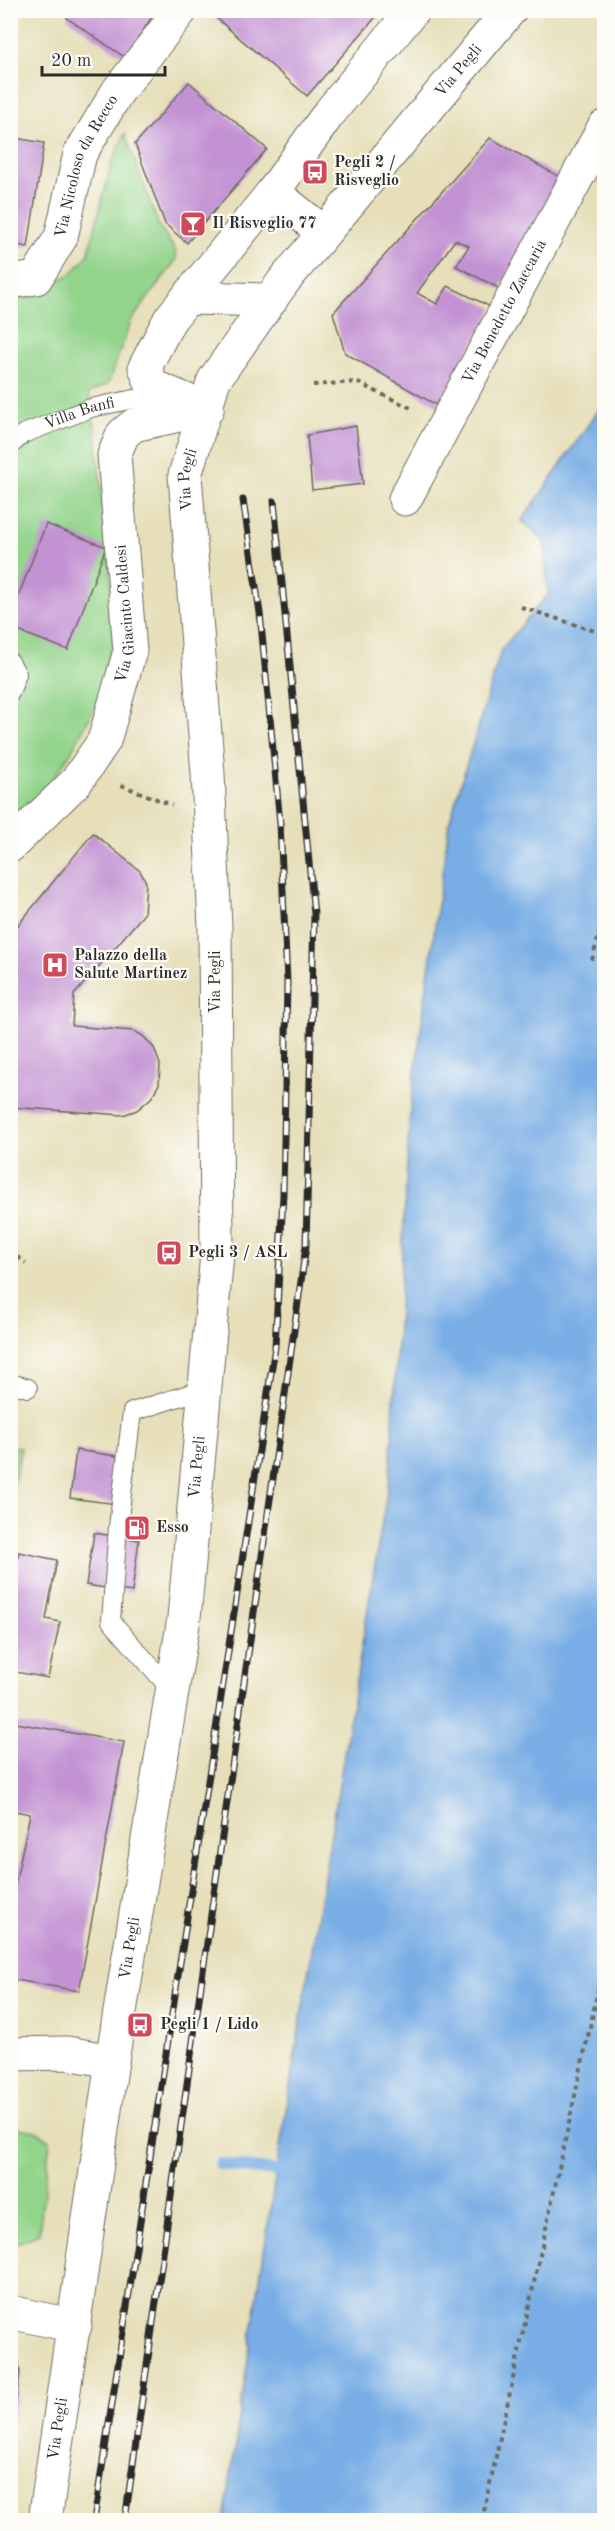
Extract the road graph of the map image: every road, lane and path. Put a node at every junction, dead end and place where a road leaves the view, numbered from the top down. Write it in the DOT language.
graph roads {
  1 [pos="181,10"];
  2 [pos="414,10"];
  3 [pos="510,10"];
  4 [pos="604,127"];
  5 [pos="273,192"];
  6 [pos="324,233"];
  7 [pos="10,282"];
  8 [pos="188,298"];
  9 [pos="271,300"];
  10 [pos="145,367"];
  11 [pos="313,386"];
  12 [pos="145,401"];
  13 [pos="207,408"];
  14 [pos="445,424"];
  15 [pos="122,437"];
  16 [pos="10,446"];
  17 [pos="405,499"];
  18 [pos="521,607"];
  19 [pos="604,634"];
  20 [pos="10,662"];
  21 [pos="10,693"];
  22 [pos="84,771"];
  23 [pos="177,807"];
  24 [pos="10,846"];
  25 [pos="604,916"];
  26 [pos="592,960"];
  27 [pos="10,1252"];
  28 [pos="26,1263"];
  29 [pos="10,1383"];
  30 [pos="28,1388"];
  31 [pos="204,1389"];
  32 [pos="172,1692"];
  33 [pos="604,1963"];
  34 [pos="10,2054"];
  35 [pos="112,2061"];
  36 [pos="10,2312"];
  37 [pos="75,2326"];
  38 [pos="45,2520"];
  39 [pos="482,2520"];
  1 -- 7 [label="main road, Via Nicoloso da Recco"];
  2 -- 5 [label="main road"];
  3 -- 6 [label="main road, Via Pegli"];
  4 -- 14 [label="main road, Via Benedetto Zaccaria"];
  5 -- 6 [label="main road"];
  5 -- 8 [label="main road"];
  6 -- 9 [label="main road, Via Pegli"];
  8 -- 9 [label="main road"];
  8 -- 10 [label="main road"];
  9 -- 13 [label="main road, Via Pegli"];
  10 -- 12 [label="main road, Via Giacinto Caldesi"];
  10 -- 13 [label="main road"];
  11 -- 14 [label="path"];
  12 -- 15 [label="main road, Via Giacinto Caldesi"];
  12 -- 16 [label="lane, Villa Banfi"];
  13 -- 15 [label="main road"];
  13 -- 31 [label="main road, Via Pegli"];
  14 -- 17 [label="main road, Via Benedetto Zaccaria"];
  15 -- 22 [label="main road, Via Giacinto Caldesi"];
  18 -- 19 [label="path"];
  20 -- 21 [label="lane"];
  22 -- 23 [label="path"];
  22 -- 24 [label="main road, Via Giacinto Caldesi"];
  25 -- 26 [label="path"];
  27 -- 28 [label="path"];
  29 -- 30 [label="lane"];
  31 -- 32 [label="main road, Via Pegli"];
  31 -- 32 [label="lane"];
  32 -- 35 [label="main road, Via Pegli"];
  33 -- 39 [label="path"];
  34 -- 35 [label="main road"];
  35 -- 37 [label="main road, Via Pegli"];
  36 -- 37 [label="main road"];
  37 -- 38 [label="main road, Via Pegli"];
}
